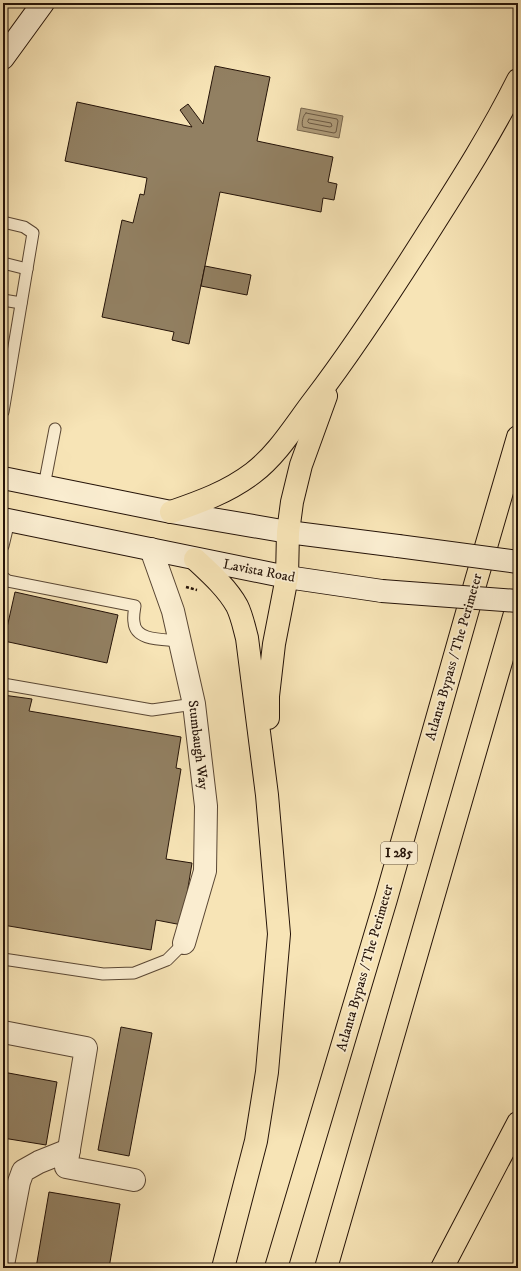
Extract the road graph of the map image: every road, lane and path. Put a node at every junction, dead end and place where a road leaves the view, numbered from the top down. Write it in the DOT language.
graph roads {
  1 [pos="43,3"];
  2 [pos="3,58"];
  3 [pos="518,80"];
  4 [pos="3,222"];
  5 [pos="3,263"];
  6 [pos="27,269"];
  7 [pos="3,300"];
  8 [pos="21,303"];
  9 [pos="336,371"];
  10 [pos="3,412"];
  11 [pos="55,429"];
  12 [pos="518,437"];
  13 [pos="3,478"];
  14 [pos="44,486"];
  15 [pos="171,512"];
  16 [pos="6,520"];
  17 [pos="288,532"];
  18 [pos="3,546"];
  19 [pos="151,549"];
  20 [pos="195,559"];
  21 [pos="518,562"];
  22 [pos="3,577"];
  23 [pos="287,577"];
  24 [pos="518,602"];
  25 [pos="180,641"];
  26 [pos="3,684"];
  27 [pos="194,704"];
  28 [pos="267,795"];
  29 [pos="184,943"];
  30 [pos="3,959"];
  31 [pos="3,1032"];
  32 [pos="518,1123"];
  33 [pos="69,1150"];
  34 [pos="134,1180"];
  35 [pos="3,1265"];
  36 [pos="223,1268"];
  37 [pos="276,1268"];
  38 [pos="326,1268"];
  39 [pos="442,1268"];
  1 -- 2 [label="main road"];
  3 -- 9 [label="highway"];
  4 -- 6 [label="lane"];
  5 -- 6 [label="lane"];
  6 -- 8 [label="lane"];
  7 -- 8 [label="lane"];
  8 -- 10 [label="lane"];
  9 -- 15 [label="highway"];
  9 -- 17 [label="highway"];
  11 -- 14 [label="lane"];
  12 -- 37 [label="highway, Atlanta Bypass / The Perimeter / I 285"];
  13 -- 14 [label="main road"];
  14 -- 15 [label="main road"];
  15 -- 17 [label="main road"];
  16 -- 18 [label="lane"];
  16 -- 19 [label="main road, Lavista Road"];
  17 -- 21 [label="main road, bridge"];
  17 -- 23 [label="highway"];
  19 -- 20 [label="main road, Lavista Road"];
  19 -- 25 [label="main road, Stumbaugh Way"];
  20 -- 23 [label="main road, Lavista Road"];
  20 -- 28 [label="highway"];
  22 -- 25 [label="lane"];
  23 -- 24 [label="main road, Lavista Road, bridge"];
  23 -- 28 [label="highway"];
  24 -- 38 [label="highway"];
  25 -- 27 [label="main road, Stumbaugh Way"];
  26 -- 27 [label="lane"];
  27 -- 29 [label="main road, Stumbaugh Way"];
  28 -- 36 [label="highway"];
  29 -- 30 [label="lane"];
  31 -- 33 [label="main road"];
  32 -- 39 [label="highway"];
  33 -- 34 [label="main road"];
  33 -- 35 [label="main road"];
}
